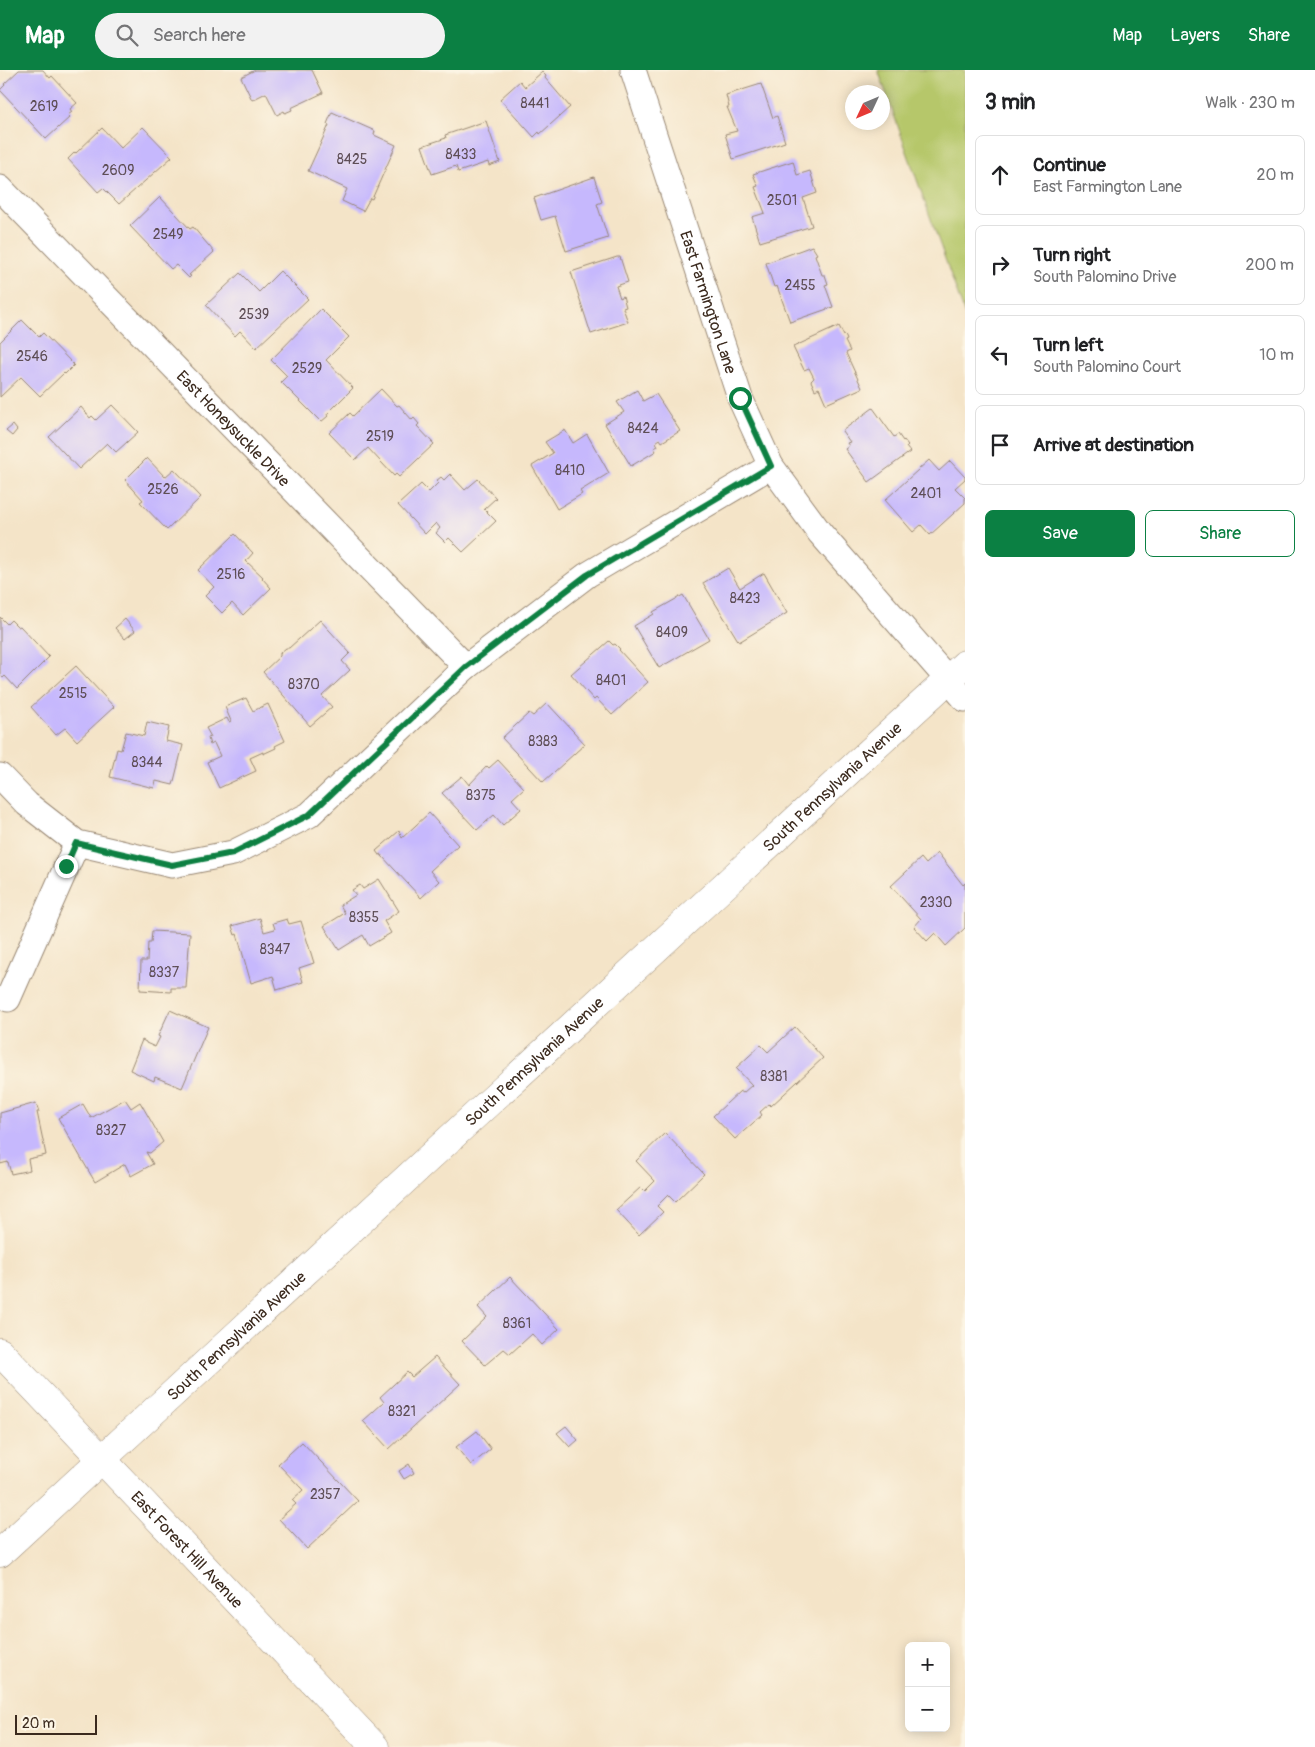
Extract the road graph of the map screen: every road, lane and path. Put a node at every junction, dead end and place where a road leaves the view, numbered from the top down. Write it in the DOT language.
graph roads {
  1 [pos="633,70"];
  2 [pos="0,188"];
  3 [pos="771,466"];
  4 [pos="466,667"];
  5 [pos="959,681"];
  6 [pos="0,776"];
  7 [pos="76,843"];
  8 [pos="8,998"];
  9 [pos="0,1352"];
  10 [pos="103,1459"];
  11 [pos="0,1553"];
  12 [pos="375,1747"];
  1 -- 3 [label="street, East Farmington Lane"];
  2 -- 4 [label="street, East Honeysuckle Drive"];
  3 -- 4 [label="street"];
  3 -- 5 [label="street, East Farmington Lane"];
  4 -- 7 [label="street"];
  5 -- 10 [label="street, South Pennsylvania Avenue"];
  6 -- 7 [label="street"];
  7 -- 8 [label="street"];
  9 -- 10 [label="street, East Forest Hill Avenue"];
  10 -- 11 [label="street, South Pennsylvania Avenue"];
  10 -- 12 [label="street, East Forest Hill Avenue"];
}
